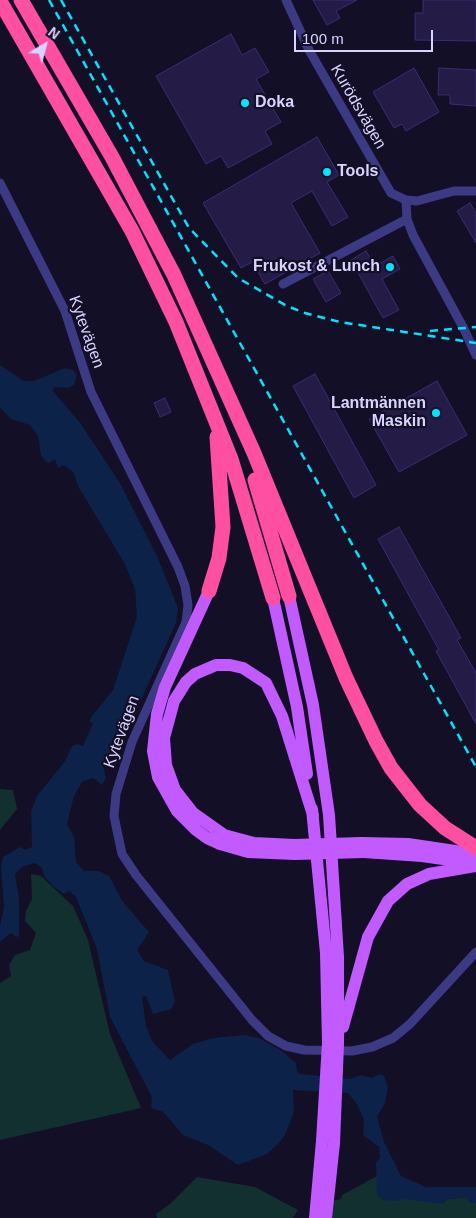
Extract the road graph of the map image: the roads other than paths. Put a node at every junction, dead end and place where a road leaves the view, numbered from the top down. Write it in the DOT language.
graph roads {
  1 [pos="0,0"];
  2 [pos="21,0"];
  3 [pos="286,0"];
  4 [pos="0,183"];
  5 [pos="476,190"];
  6 [pos="406,200"];
  7 [pos="407,219"];
  8 [pos="283,284"];
  9 [pos="476,355"];
  10 [pos="216,368"];
  11 [pos="215,415"];
  12 [pos="209,591"];
  13 [pos="289,596"];
  14 [pos="273,598"];
  15 [pos="313,816"];
  16 [pos="363,848"];
  17 [pos="476,848"];
  18 [pos="294,849"];
  19 [pos="476,854"];
  20 [pos="476,865"];
  21 [pos="476,952"];
  22 [pos="333,1044"];
  23 [pos="328,1142"];
  24 [pos="315,1218"];
  25 [pos="326,1218"];
  1 -- 11 [label="highway"];
  2 -- 10 [label="highway"];
  3 -- 6 [label="street, Kurödsvägen"];
  4 -- 21 [label="street, Kytevägen"];
  5 -- 6 [label="street"];
  6 -- 7 [label="street"];
  7 -- 8 [label="street"];
  7 -- 9 [label="street"];
  10 -- 13 [label="highway"];
  10 -- 17 [label="highway"];
  11 -- 12 [label="highway"];
  11 -- 14 [label="highway"];
  12 -- 18 [label="main road"];
  13 -- 22 [label="main road"];
  14 -- 15 [label="main road"];
  15 -- 18 [label="main road"];
  15 -- 22 [label="main road"];
  16 -- 18 [label="main road, bridge"];
  16 -- 19 [label="main road"];
  16 -- 20 [label="main road"];
  20 -- 22 [label="main road"];
  22 -- 23 [label="main road, bridge"];
  23 -- 24 [label="main road"];
  23 -- 25 [label="main road"];
}
